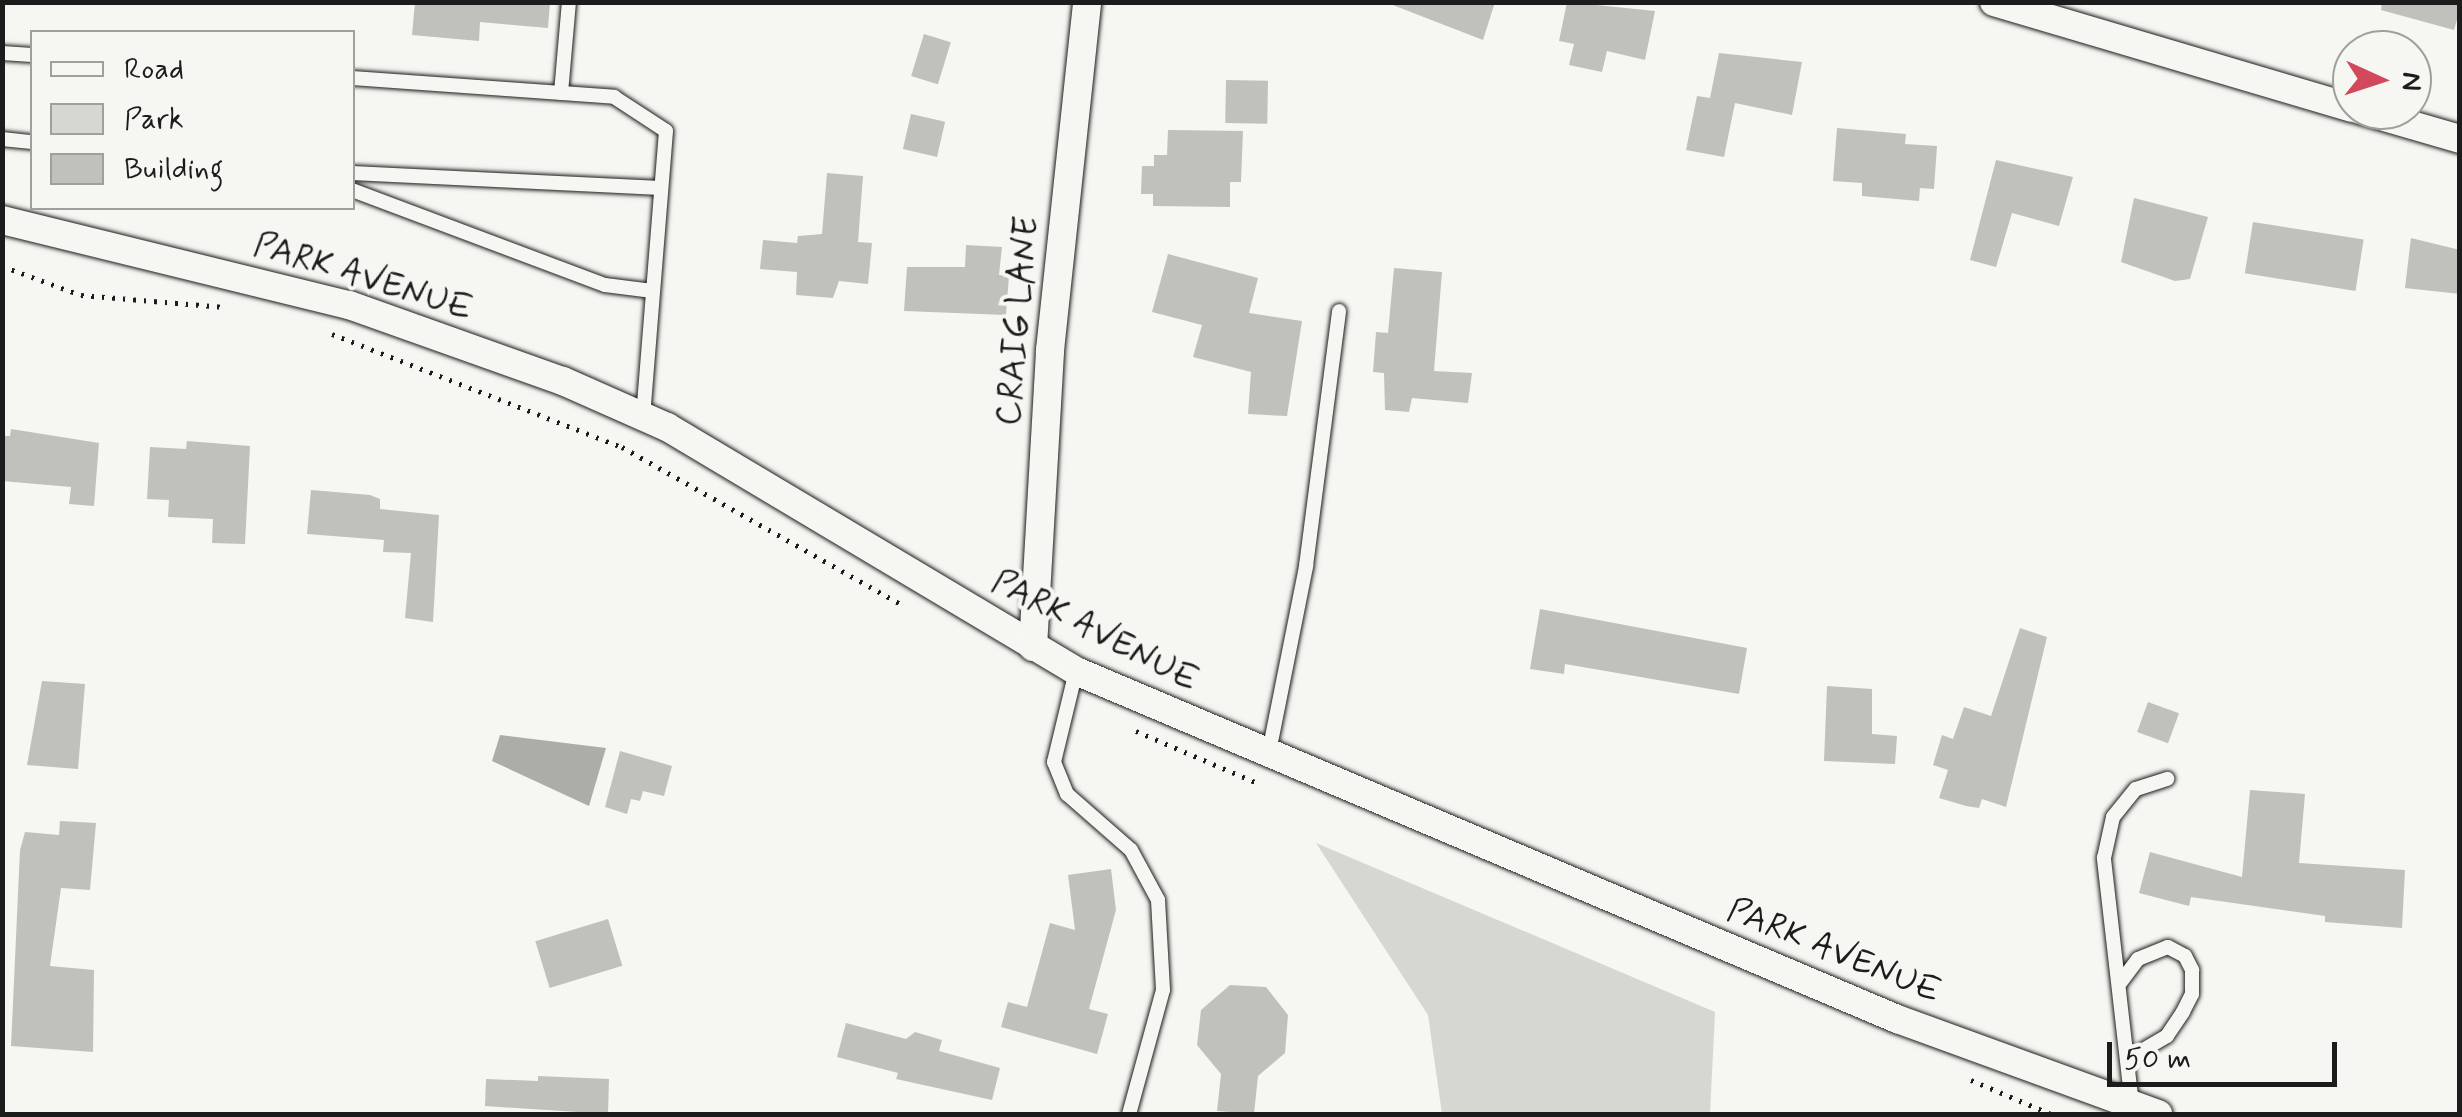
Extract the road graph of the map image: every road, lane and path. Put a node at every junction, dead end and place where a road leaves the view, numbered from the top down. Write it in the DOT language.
graph roads {
  1 [pos="568,2"];
  2 [pos="1086,2"];
  3 [pos="1994,2"];
  4 [pos="2,53"];
  5 [pos="30,55"];
  6 [pos="355,78"];
  7 [pos="561,93"];
  8 [pos="2332,102"];
  9 [pos="2429,130"];
  10 [pos="2,139"];
  11 [pos="2460,139"];
  12 [pos="30,142"];
  13 [pos="355,173"];
  14 [pos="661,188"];
  15 [pos="355,191"];
  16 [pos="2,220"];
  17 [pos="653,291"];
  18 [pos="1338,311"];
  19 [pos="642,416"];
  20 [pos="1033,646"];
  21 [pos="1076,671"];
  22 [pos="1268,758"];
  23 [pos="2167,780"];
  24 [pos="2120,982"];
  25 [pos="2131,1058"];
  26 [pos="2145,1110"];
  27 [pos="1129,1114"];
  1 -- 7 [label="lane"];
  2 -- 20 [label="street, CRAIG LANE"];
  3 -- 8 [label="street"];
  4 -- 5 [label="lane"];
  6 -- 7 [label="lane"];
  7 -- 14 [label="lane"];
  9 -- 11 [label="street"];
  10 -- 12 [label="lane"];
  13 -- 14 [label="lane"];
  14 -- 17 [label="lane"];
  15 -- 17 [label="lane"];
  16 -- 19 [label="street, PARK AVENUE"];
  17 -- 19 [label="lane"];
  18 -- 22 [label="lane"];
  19 -- 20 [label="street, PARK AVENUE"];
  20 -- 21 [label="street, PARK AVENUE"];
  21 -- 22 [label="street, PARK AVENUE"];
  21 -- 27 [label="lane"];
  22 -- 26 [label="street, PARK AVENUE"];
  23 -- 24 [label="lane"];
  24 -- 25 [label="lane"];
  24 -- 25 [label="lane"];
  25 -- 26 [label="lane"];
}
